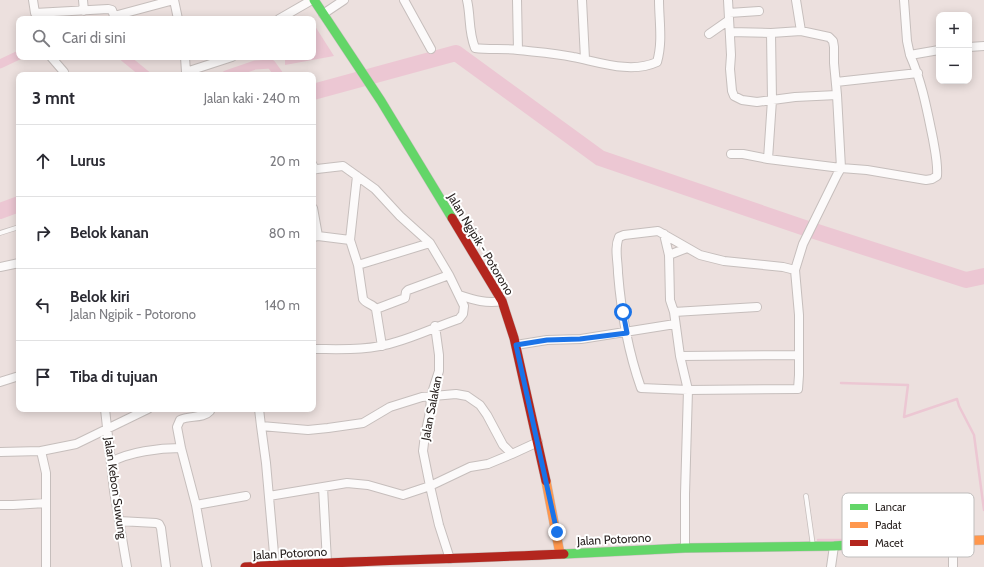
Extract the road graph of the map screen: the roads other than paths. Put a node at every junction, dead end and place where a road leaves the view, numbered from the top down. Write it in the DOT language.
graph roads {
  1 [pos="33,0"];
  2 [pos="83,0"];
  3 [pos="174,0"];
  4 [pos="313,0"];
  5 [pos="344,0"];
  6 [pos="404,0"];
  7 [pos="467,0"];
  8 [pos="517,0"];
  9 [pos="582,0"];
  10 [pos="658,0"];
  11 [pos="728,0"];
  12 [pos="796,0"];
  13 [pos="904,0"];
  14 [pos="84,11"];
  15 [pos="759,11"];
  16 [pos="323,14"];
  17 [pos="36,16"];
  18 [pos="177,16"];
  19 [pos="285,16"];
  20 [pos="729,17"];
  21 [pos="801,31"];
  22 [pos="730,32"];
  23 [pos="770,33"];
  24 [pos="709,34"];
  25 [pos="984,46"];
  26 [pos="972,47"];
  27 [pos="431,48"];
  28 [pos="518,50"];
  29 [pos="936,51"];
  30 [pos="910,55"];
  31 [pos="54,60"];
  32 [pos="185,60"];
  33 [pos="223,60"];
  34 [pos="586,60"];
  35 [pos="64,72"];
  36 [pos="186,72"];
  37 [pos="186,72"];
  38 [pos="918,73"];
  39 [pos="836,82"];
  40 [pos="837,95"];
  41 [pos="772,100"];
  42 [pos="731,154"];
  43 [pos="768,159"];
  44 [pos="316,167"];
  45 [pos="841,168"];
  46 [pos="357,176"];
  47 [pos="16,228"];
  48 [pos="0,233"];
  49 [pos="664,234"];
  50 [pos="316,237"];
  51 [pos="350,240"];
  52 [pos="430,243"];
  53 [pos="687,248"];
  54 [pos="668,255"];
  55 [pos="16,263"];
  56 [pos="1,265"];
  57 [pos="358,265"];
  58 [pos="795,270"];
  59 [pos="449,275"];
  60 [pos="459,295"];
  61 [pos="502,301"];
  62 [pos="757,307"];
  63 [pos="376,308"];
  64 [pos="674,312"];
  65 [pos="675,324"];
  66 [pos="435,326"];
  67 [pos="627,333"];
  68 [pos="516,345"];
  69 [pos="382,346"];
  70 [pos="316,349"];
  71 [pos="799,355"];
  72 [pos="680,356"];
  73 [pos="16,377"];
  74 [pos="0,382"];
  75 [pos="688,390"];
  76 [pos="431,396"];
  77 [pos="105,412"];
  78 [pos="142,412"];
  79 [pos="209,412"];
  80 [pos="259,412"];
  81 [pos="261,426"];
  82 [pos="108,430"];
  83 [pos="538,442"];
  84 [pos="181,448"];
  85 [pos="41,451"];
  86 [pos="0,452"];
  87 [pos="512,454"];
  88 [pos="111,462"];
  89 [pos="430,486"];
  90 [pos="323,487"];
  91 [pos="246,496"];
  92 [pos="269,496"];
  93 [pos="806,496"];
  94 [pos="46,503"];
  95 [pos="0,505"];
  96 [pos="196,505"];
  97 [pos="119,521"];
  98 [pos="974,540"];
  99 [pos="984,540"];
  100 [pos="842,545"];
  101 [pos="813,546"];
  102 [pos="834,546"];
  103 [pos="685,548"];
  104 [pos="560,554"];
  105 [pos="450,559"];
  106 [pos="327,562"];
  107 [pos="272,566"];
  108 [pos="46,567"];
  109 [pos="127,567"];
  110 [pos="166,567"];
  111 [pos="207,567"];
  112 [pos="245,567"];
  113 [pos="831,567"];
  1 -- 17 [label="street"];
  2 -- 14 [label="street"];
  3 -- 14 [label="street"];
  3 -- 18 [label="street"];
  4 -- 16 [label="street, Jalan Ngipik - Potorono"];
  4 -- 19 [label="street"];
  5 -- 16 [label="street"];
  6 -- 27 [label="street"];
  7 -- 28 [label="street"];
  8 -- 28 [label="street"];
  9 -- 34 [label="street"];
  10 -- 34 [label="street"];
  11 -- 20 [label="street"];
  12 -- 21 [label="street"];
  13 -- 30 [label="street"];
  14 -- 17 [label="street"];
  15 -- 20 [label="street"];
  16 -- 61 [label="street, Jalan Ngipik - Potorono"];
  20 -- 22 [label="street"];
  20 -- 24 [label="street"];
  21 -- 23 [label="street"];
  21 -- 39 [label="street"];
  22 -- 23 [label="street"];
  22 -- 41 [label="street"];
  23 -- 41 [label="street"];
  25 -- 26 [label="street"];
  28 -- 34 [label="street"];
  29 -- 30 [label="street"];
  30 -- 38 [label="street"];
  31 -- 35 [label="street"];
  32 -- 37 [label="street"];
  33 -- 36 [label="street"];
  38 -- 39 [label="street"];
  38 -- 45 [label="street"];
  39 -- 40 [label="street"];
  40 -- 41 [label="street"];
  40 -- 45 [label="street"];
  41 -- 43 [label="street"];
  42 -- 43 [label="street"];
  43 -- 45 [label="street"];
  44 -- 46 [label="street"];
  45 -- 58 [label="street"];
  46 -- 51 [label="street"];
  46 -- 52 [label="street"];
  47 -- 48 [label="lane"];
  49 -- 53 [label="street"];
  49 -- 54 [label="street"];
  49 -- 67 [label="street"];
  50 -- 51 [label="street"];
  51 -- 57 [label="street"];
  52 -- 57 [label="street"];
  52 -- 59 [label="street"];
  53 -- 54 [label="street"];
  53 -- 58 [label="street"];
  54 -- 64 [label="street"];
  55 -- 56 [label="street"];
  57 -- 63 [label="street"];
  58 -- 71 [label="street"];
  59 -- 60 [label="street"];
  59 -- 63 [label="street"];
  60 -- 61 [label="street"];
  60 -- 66 [label="street"];
  61 -- 68 [label="street, Jalan Ngipik - Potorono"];
  62 -- 64 [label="street"];
  63 -- 69 [label="street"];
  64 -- 65 [label="street"];
  65 -- 67 [label="street"];
  65 -- 72 [label="street"];
  66 -- 69 [label="street"];
  66 -- 76 [label="street, Jalan Salakan"];
  67 -- 68 [label="street"];
  67 -- 75 [label="street"];
  68 -- 83 [label="street, Jalan Ngipik - Potorono"];
  69 -- 70 [label="street"];
  71 -- 72 [label="street"];
  71 -- 75 [label="street"];
  72 -- 75 [label="street"];
  73 -- 74 [label="street"];
  75 -- 103 [label="street"];
  76 -- 81 [label="street"];
  76 -- 87 [label="street"];
  76 -- 89 [label="street, Jalan Salakan"];
  77 -- 82 [label="street, Jalan Kebon Suwung"];
  78 -- 82 [label="street"];
  79 -- 84 [label="street"];
  80 -- 81 [label="street"];
  81 -- 92 [label="street"];
  82 -- 85 [label="street"];
  82 -- 88 [label="street, Jalan Kebon Suwung"];
  83 -- 87 [label="street"];
  83 -- 104 [label="street, Jalan Ngipik - Potorono"];
  84 -- 88 [label="street"];
  84 -- 96 [label="street"];
  85 -- 86 [label="street"];
  85 -- 94 [label="street"];
  87 -- 89 [label="street"];
  88 -- 97 [label="street, Jalan Kebon Suwung"];
  89 -- 90 [label="street"];
  89 -- 105 [label="street, Jalan Salakan"];
  90 -- 92 [label="street"];
  90 -- 106 [label="street"];
  91 -- 96 [label="street"];
  92 -- 107 [label="street"];
  93 -- 101 [label="lane"];
  94 -- 95 [label="street"];
  94 -- 108 [label="street"];
  96 -- 111 [label="street"];
  97 -- 109 [label="street, Jalan Kebon Suwung"];
  97 -- 110 [label="street"];
  98 -- 99 [label="street, Jalan Potorono"];
  100 -- 102 [label="street, Jalan Potorono"];
  101 -- 102 [label="street, Jalan Potorono"];
  101 -- 103 [label="street, Jalan Potorono"];
  102 -- 113 [label="street"];
  103 -- 104 [label="street, Jalan Potorono"];
  104 -- 105 [label="street, Jalan Potorono"];
  105 -- 106 [label="street, Jalan Potorono"];
  106 -- 107 [label="street, Jalan Potorono"];
  107 -- 112 [label="street, Jalan Potorono"];
}
